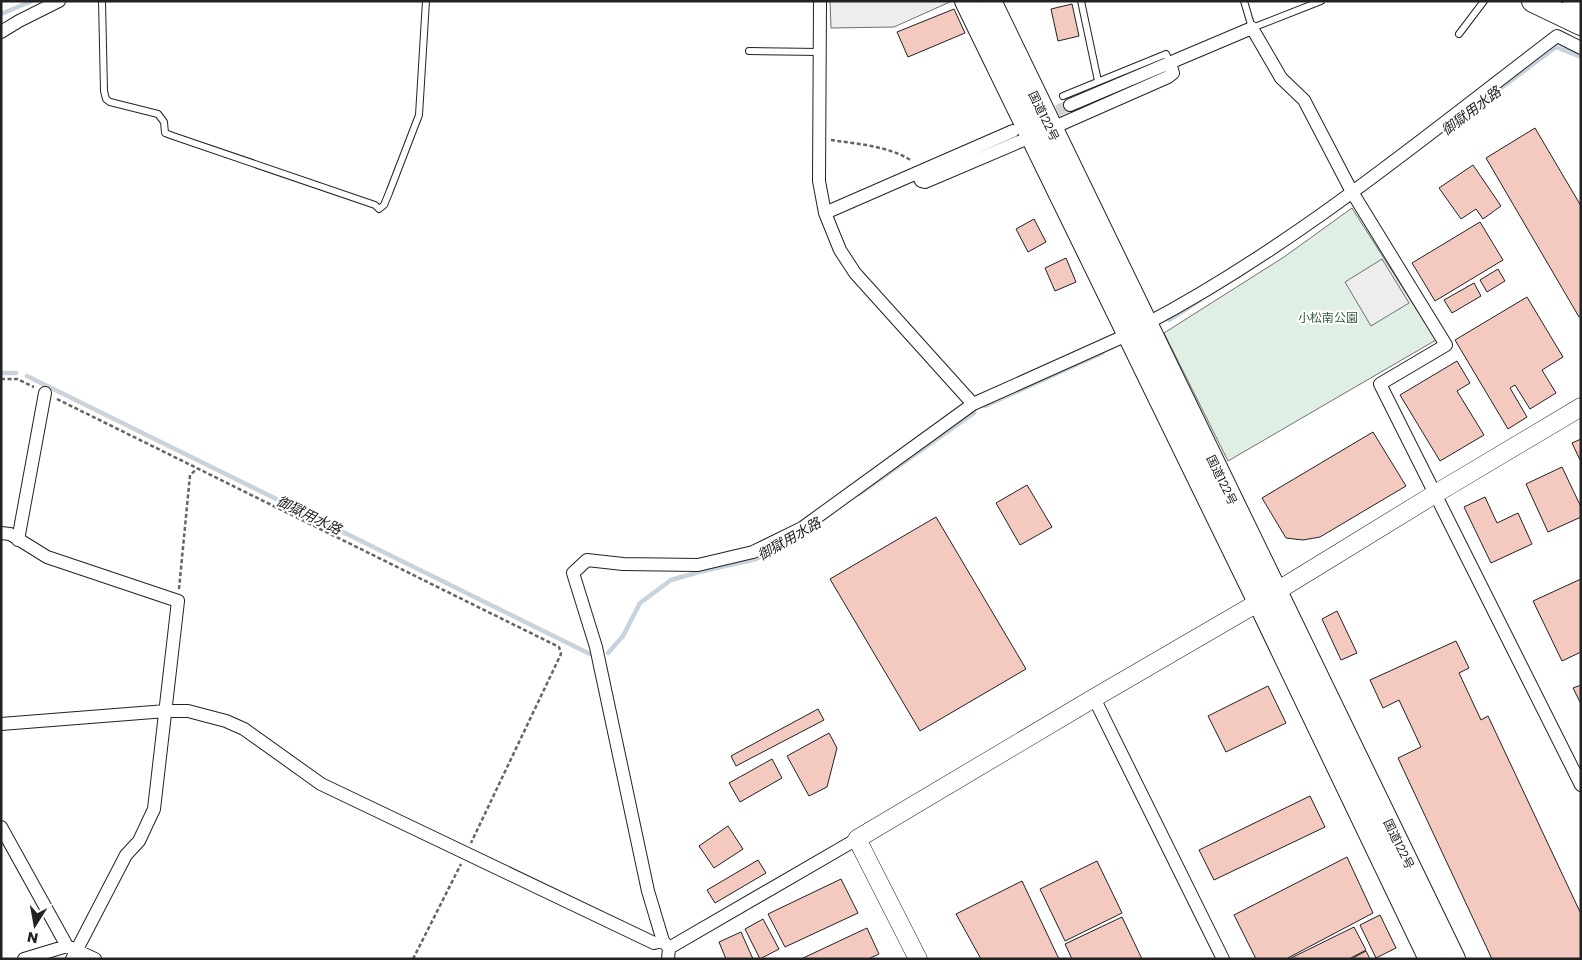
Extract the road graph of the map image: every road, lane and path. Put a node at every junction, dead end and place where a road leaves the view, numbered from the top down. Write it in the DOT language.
graph roads {
  1 [pos="59,1"];
  2 [pos="102,1"];
  3 [pos="426,1"];
  4 [pos="820,1"];
  5 [pos="966,1"];
  6 [pos="990,1"];
  7 [pos="1081,1"];
  8 [pos="1244,1"];
  9 [pos="1321,1"];
  10 [pos="1474,1"];
  11 [pos="1533,1"];
  12 [pos="1574,1"];
  13 [pos="1483,3"];
  14 [pos="1581,4"];
  15 [pos="1581,24"];
  16 [pos="1252,28"];
  17 [pos="1,32"];
  18 [pos="1459,34"];
  19 [pos="1581,48"];
  20 [pos="749,51"];
  21 [pos="820,52"];
  22 [pos="1170,63"];
  23 [pos="1098,81"];
  24 [pos="1067,100"];
  25 [pos="1032,132"];
  26 [pos="818,138"];
  27 [pos="916,168"];
  28 [pos="1352,192"];
  29 [pos="825,213"];
  30 [pos="1137,329"];
  31 [pos="1,379"];
  32 [pos="45,393"];
  33 [pos="973,404"];
  34 [pos="1581,407"];
  35 [pos="197,468"];
  36 [pos="1435,494"];
  37 [pos="1,533"];
  38 [pos="18,540"];
  39 [pos="1267,597"];
  40 [pos="178,601"];
  41 [pos="1094,698"];
  42 [pos="166,711"];
  43 [pos="1,724"];
  44 [pos="1581,785"];
  45 [pos="1,827"];
  46 [pos="857,840"];
  47 [pos="466,854"];
  48 [pos="666,949"];
  49 [pos="72,951"];
  50 [pos="24,959"];
  51 [pos="95,959"];
  52 [pos="413,959"];
  53 [pos="918,959"];
  54 [pos="1223,959"];
  55 [pos="1430,959"];
  56 [pos="1454,959"];
  1 -- 17 [label="street"];
  2 -- 3 [label="lane"];
  4 -- 21 [label="street"];
  5 -- 25 [label="highway, 国道122号"];
  6 -- 25 [label="highway, 国道122号"];
  7 -- 23 [label="lane"];
  8 -- 16 [label="lane"];
  9 -- 16 [label="lane"];
  10 -- 13 [label="lane"];
  11 -- 15 [label="highway"];
  12 -- 14 [label="highway"];
  13 -- 18 [label="lane"];
  16 -- 22 [label="street"];
  16 -- 28 [label="street"];
  19 -- 28 [label="street"];
  20 -- 21 [label="lane"];
  21 -- 26 [label="street"];
  22 -- 23 [label="lane"];
  22 -- 24 [label="street"];
  22 -- 25 [label="street"];
  23 -- 24 [label="lane"];
  25 -- 27 [label="street"];
  25 -- 27 [label="street"];
  25 -- 30 [label="highway, 国道122号"];
  26 -- 27 [label="path"];
  26 -- 29 [label="street"];
  27 -- 29 [label="street"];
  28 -- 30 [label="street"];
  28 -- 36 [label="street"];
  29 -- 33 [label="street"];
  30 -- 33 [label="street"];
  30 -- 39 [label="highway, 国道122号"];
  31 -- 32 [label="path"];
  32 -- 35 [label="path"];
  32 -- 38 [label="street"];
  33 -- 48 [label="street"];
  34 -- 36 [label="street"];
  35 -- 40 [label="path"];
  35 -- 47 [label="path"];
  36 -- 39 [label="street"];
  36 -- 44 [label="street"];
  37 -- 38 [label="street"];
  38 -- 40 [label="street"];
  39 -- 41 [label="street"];
  39 -- 55 [label="highway, 国道122号"];
  39 -- 56 [label="highway, 国道122号"];
  40 -- 42 [label="street"];
  41 -- 46 [label="street"];
  41 -- 54 [label="street"];
  42 -- 43 [label="street"];
  42 -- 47 [label="street"];
  42 -- 49 [label="street"];
  45 -- 49 [label="street"];
  46 -- 48 [label="street"];
  46 -- 53 [label="street"];
  47 -- 48 [label="street"];
  47 -- 52 [label="path"];
  49 -- 50 [label="street"];
  49 -- 51 [label="street"];
}
